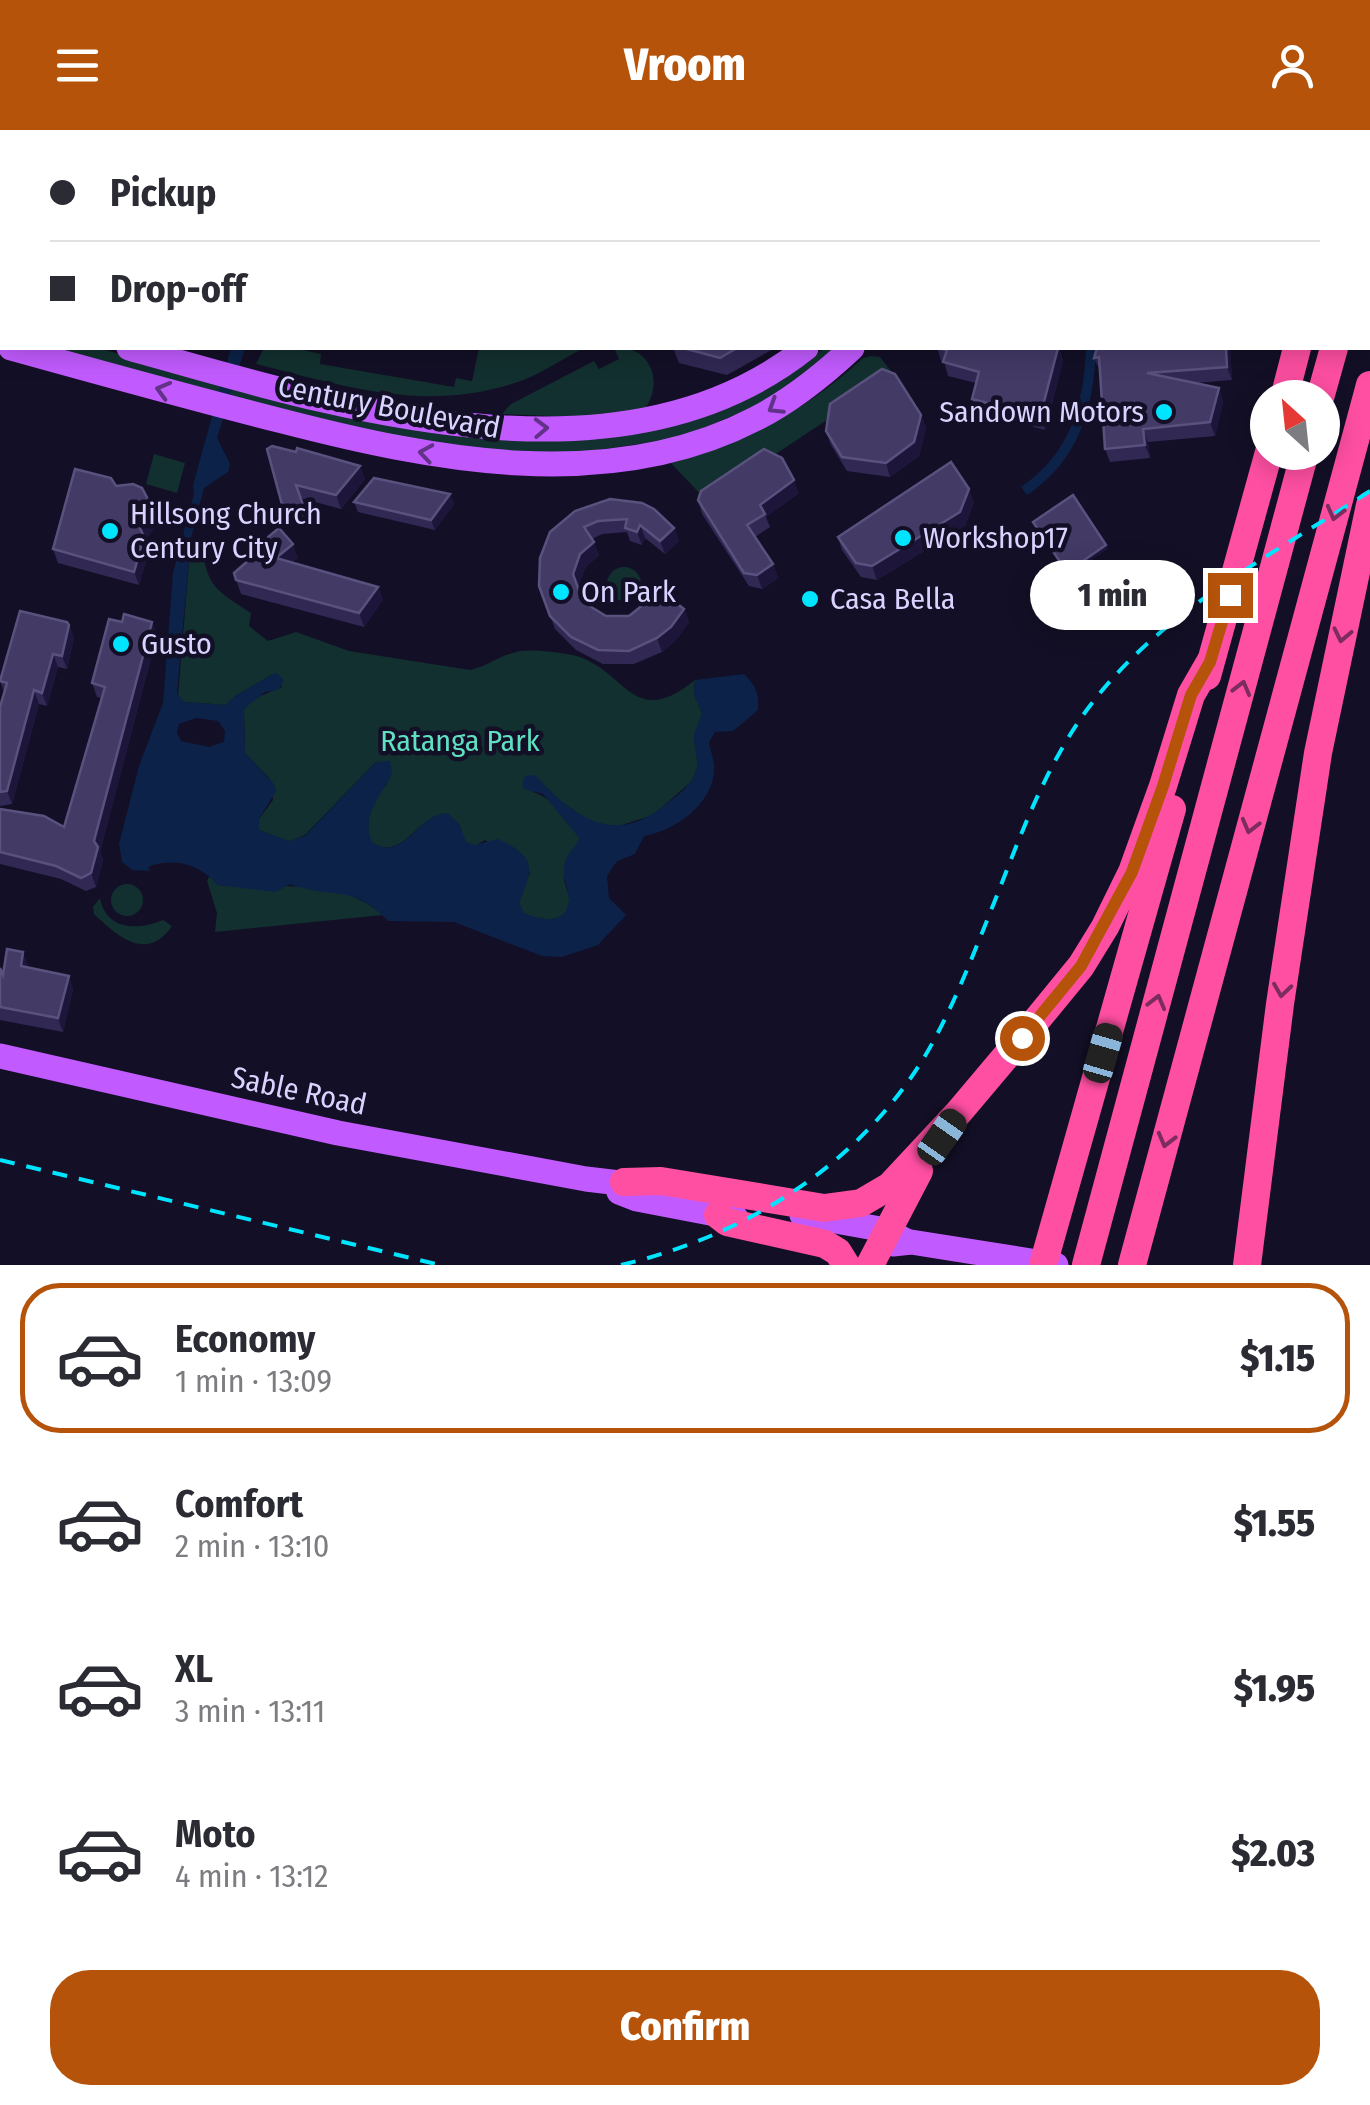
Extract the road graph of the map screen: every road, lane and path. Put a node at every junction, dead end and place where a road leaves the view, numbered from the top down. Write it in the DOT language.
graph roads {
  1 [pos="19,350"];
  2 [pos="136,350"];
  3 [pos="803,350"];
  4 [pos="849,350"];
  5 [pos="1296,350"];
  6 [pos="1333,350"];
  7 [pos="1289,380"];
  8 [pos="1325,380"];
  9 [pos="1370,385"];
  10 [pos="402,418"];
  11 [pos="486,462"];
  12 [pos="1264,470"];
  13 [pos="1300,470"];
  14 [pos="1370,505"];
  15 [pos="1210,662"];
  16 [pos="0,1040"];
  17 [pos="0,1056"];
  18 [pos="100,1080"];
  19 [pos="959,1112"];
  20 [pos="586,1179"];
  21 [pos="624,1182"];
  22 [pos="758,1215"];
  23 [pos="886,1246"];
  24 [pos="846,1265"];
  25 [pos="1043,1265"];
  26 [pos="1056,1265"];
  27 [pos="1086,1265"];
  28 [pos="1132,1265"];
  29 [pos="1247,1265"];
  11 -- 1 [label="main road, Century Boulevard, one-way"];
  2 -- 10 [label="main road, Century Boulevard"];
  10 -- 3 [label="main road, Century Boulevard, one-way"];
  4 -- 11 [label="main road, Century Boulevard, one-way"];
  5 -- 7 [label="highway"];
  6 -- 8 [label="highway"];
  9 -- 28 [label="highway, one-way"];
  10 -- 11 [label="main road"];
  12 -- 15 [label="highway"];
  27 -- 13 [label="highway, one-way"];
  14 -- 29 [label="highway, one-way"];
  15 -- 19 [label="highway"];
  15 -- 25 [label="highway"];
  16 -- 18 [label="main road"];
  17 -- 18 [label="main road, Sable Road"];
  18 -- 20 [label="main road, Sable Road"];
  19 -- 22 [label="highway"];
  19 -- 23 [label="highway"];
  20 -- 21 [label="main road, Sable Road"];
  20 -- 22 [label="main road, Sable Road"];
  21 -- 22 [label="highway"];
  22 -- 23 [label="main road, Sable Road"];
  22 -- 24 [label="highway"];
  23 -- 26 [label="main road, Sable Road"];
}
